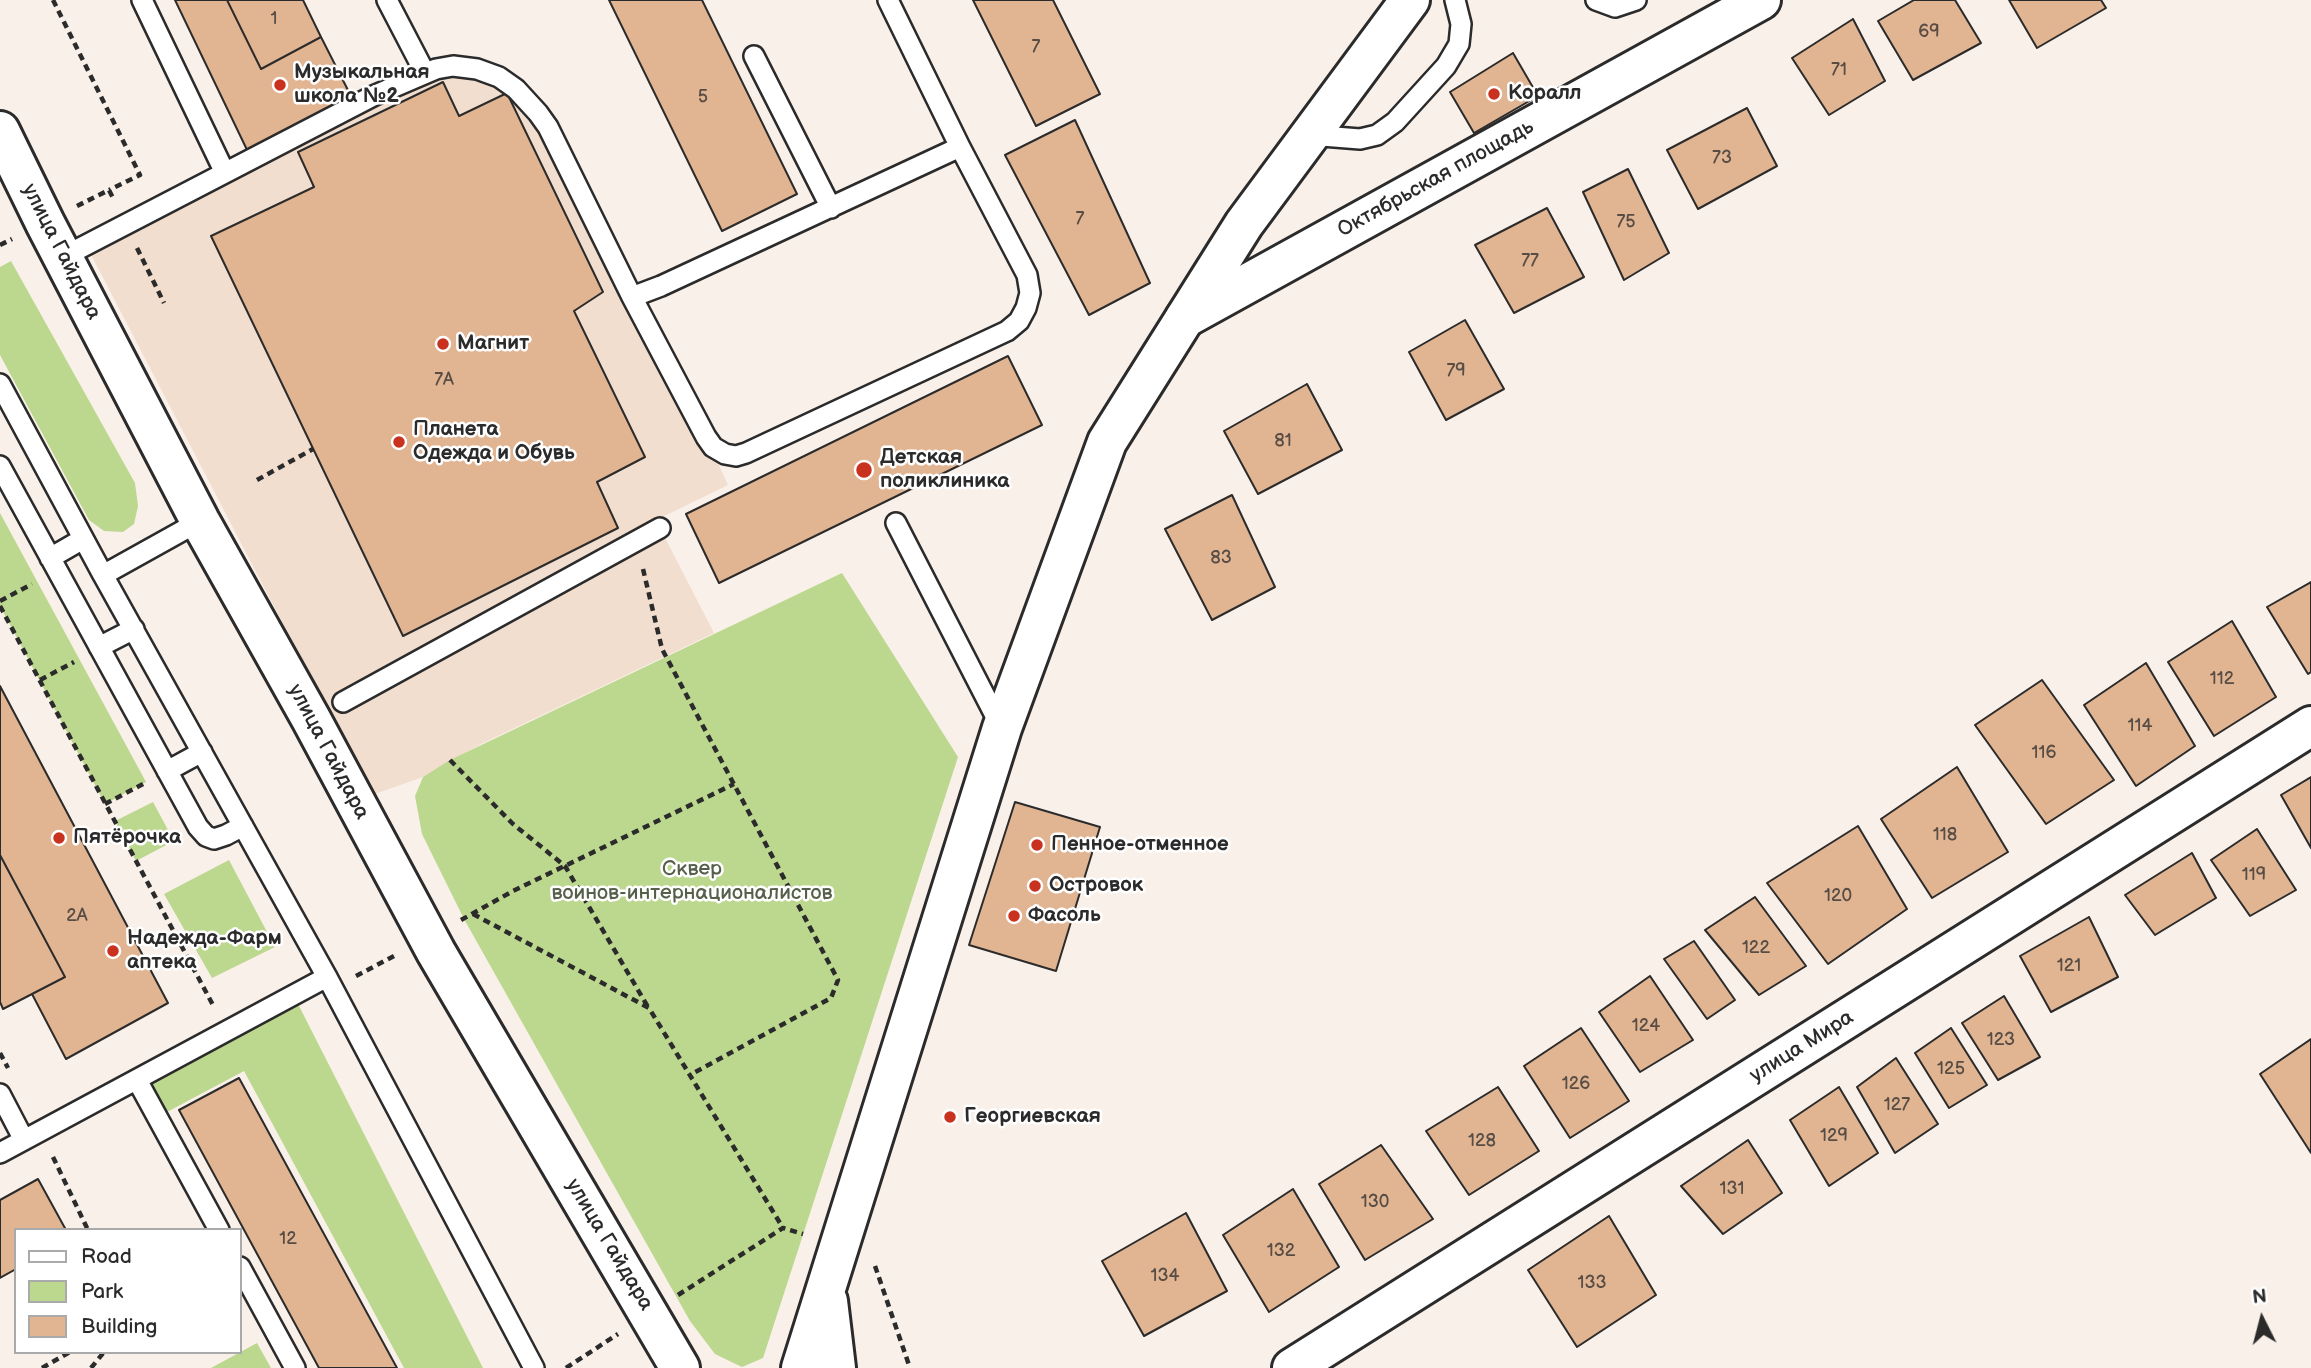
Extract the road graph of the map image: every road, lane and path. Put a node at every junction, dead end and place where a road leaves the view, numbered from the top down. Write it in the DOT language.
graph roads {
  1 [pos="53,0"];
  2 [pos="142,0"];
  3 [pos="387,0"];
  4 [pos="888,0"];
  5 [pos="1409,0"];
  6 [pos="1455,0"];
  7 [pos="1597,0"];
  8 [pos="1636,0"];
  9 [pos="1761,0"];
  10 [pos="754,56"];
  11 [pos="425,73"];
  12 [pos="0,131"];
  13 [pos="1309,135"];
  14 [pos="960,147"];
  15 [pos="225,173"];
  16 [pos="109,190"];
  17 [pos="831,208"];
  18 [pos="63,257"];
  19 [pos="632,297"];
  20 [pos="1185,318"];
  21 [pos="0,384"];
  22 [pos="5,406"];
  23 [pos="313,449"];
  24 [pos="0,466"];
  25 [pos="257,480"];
  26 [pos="200,521"];
  27 [pos="896,523"];
  28 [pos="660,528"];
  29 [pos="83,539"];
  30 [pos="636,541"];
  31 [pos="54,565"];
  32 [pos="103,575"];
  33 [pos="0,603"];
  34 [pos="134,629"];
  35 [pos="99,648"];
  36 [pos="40,680"];
  37 [pos="343,702"];
  38 [pos="2311,726"];
  39 [pos="1002,728"];
  40 [pos="202,752"];
  41 [pos="450,760"];
  42 [pos="167,771"];
  43 [pos="734,784"];
  44 [pos="105,804"];
  45 [pos="243,826"];
  46 [pos="565,866"];
  47 [pos="473,914"];
  48 [pos="428,938"];
  49 [pos="330,982"];
  50 [pos="649,1008"];
  51 [pos="227,1031"];
  52 [pos="690,1075"];
  53 [pos="137,1080"];
  54 [pos="0,1094"];
  55 [pos="24,1140"];
  56 [pos="0,1153"];
  57 [pos="218,1228"];
  58 [pos="783,1228"];
  59 [pos="838,1245"];
  60 [pos="242,1271"];
  61 [pos="650,1314"];
  62 [pos="66,1354"];
  63 [pos="102,1354"];
  64 [pos="808,1364"];
  65 [pos="682,1366"];
  66 [pos="42,1368"];
  67 [pos="91,1368"];
  68 [pos="295,1368"];
  69 [pos="534,1368"];
  70 [pos="566,1368"];
  71 [pos="910,1368"];
  72 [pos="1292,1368"];
  1 -- 16 [label="path"];
  2 -- 15 [label="lane"];
  3 -- 11 [label="lane"];
  4 -- 14 [label="lane"];
  5 -- 13 [label="street"];
  6 -- 13 [label="lane"];
  7 -- 8 [label="lane"];
  9 -- 20 [label="street, Октябрьская площадь"];
  10 -- 17 [label="lane"];
  11 -- 15 [label="lane"];
  11 -- 19 [label="lane"];
  12 -- 18 [label="street, улица Гайдара"];
  13 -- 20 [label="street"];
  14 -- 17 [label="lane"];
  14 -- 19 [label="lane"];
  15 -- 18 [label="lane"];
  17 -- 19 [label="lane"];
  18 -- 26 [label="street, улица Гайдара"];
  20 -- 39 [label="street"];
  21 -- 22 [label="lane"];
  22 -- 29 [label="lane"];
  23 -- 25 [label="path"];
  24 -- 31 [label="lane"];
  26 -- 32 [label="lane"];
  26 -- 48 [label="street, улица Гайдара"];
  27 -- 39 [label="lane"];
  28 -- 30 [label="lane"];
  29 -- 31 [label="lane"];
  29 -- 32 [label="lane"];
  30 -- 37 [label="lane"];
  30 -- 43 [label="path"];
  31 -- 33 [label="path"];
  31 -- 35 [label="lane"];
  32 -- 34 [label="lane"];
  33 -- 36 [label="path"];
  34 -- 35 [label="lane"];
  34 -- 40 [label="lane"];
  35 -- 36 [label="path"];
  35 -- 42 [label="lane"];
  36 -- 44 [label="path"];
  38 -- 72 [label="street, улица Мира"];
  39 -- 59 [label="street"];
  40 -- 42 [label="lane"];
  40 -- 45 [label="lane"];
  41 -- 46 [label="path"];
  42 -- 44 [label="path"];
  42 -- 45 [label="lane"];
  43 -- 46 [label="path"];
  43 -- 52 [label="path"];
  44 -- 51 [label="path"];
  45 -- 49 [label="lane"];
  46 -- 47 [label="path"];
  46 -- 50 [label="path"];
  47 -- 48 [label="path"];
  47 -- 50 [label="path"];
  48 -- 49 [label="path"];
  48 -- 61 [label="street, улица Гайдара"];
  49 -- 51 [label="lane"];
  49 -- 69 [label="lane"];
  50 -- 52 [label="path"];
  51 -- 53 [label="lane"];
  52 -- 58 [label="path"];
  53 -- 55 [label="lane"];
  53 -- 57 [label="lane"];
  54 -- 55 [label="lane"];
  55 -- 56 [label="lane"];
  58 -- 59 [label="path"];
  58 -- 61 [label="path"];
  59 -- 64 [label="street"];
  59 -- 71 [label="path"];
  60 -- 68 [label="lane"];
  61 -- 65 [label="street, улица Гайдара"];
  61 -- 70 [label="path"];
  62 -- 66 [label="path"];
  63 -- 67 [label="path"];
}
